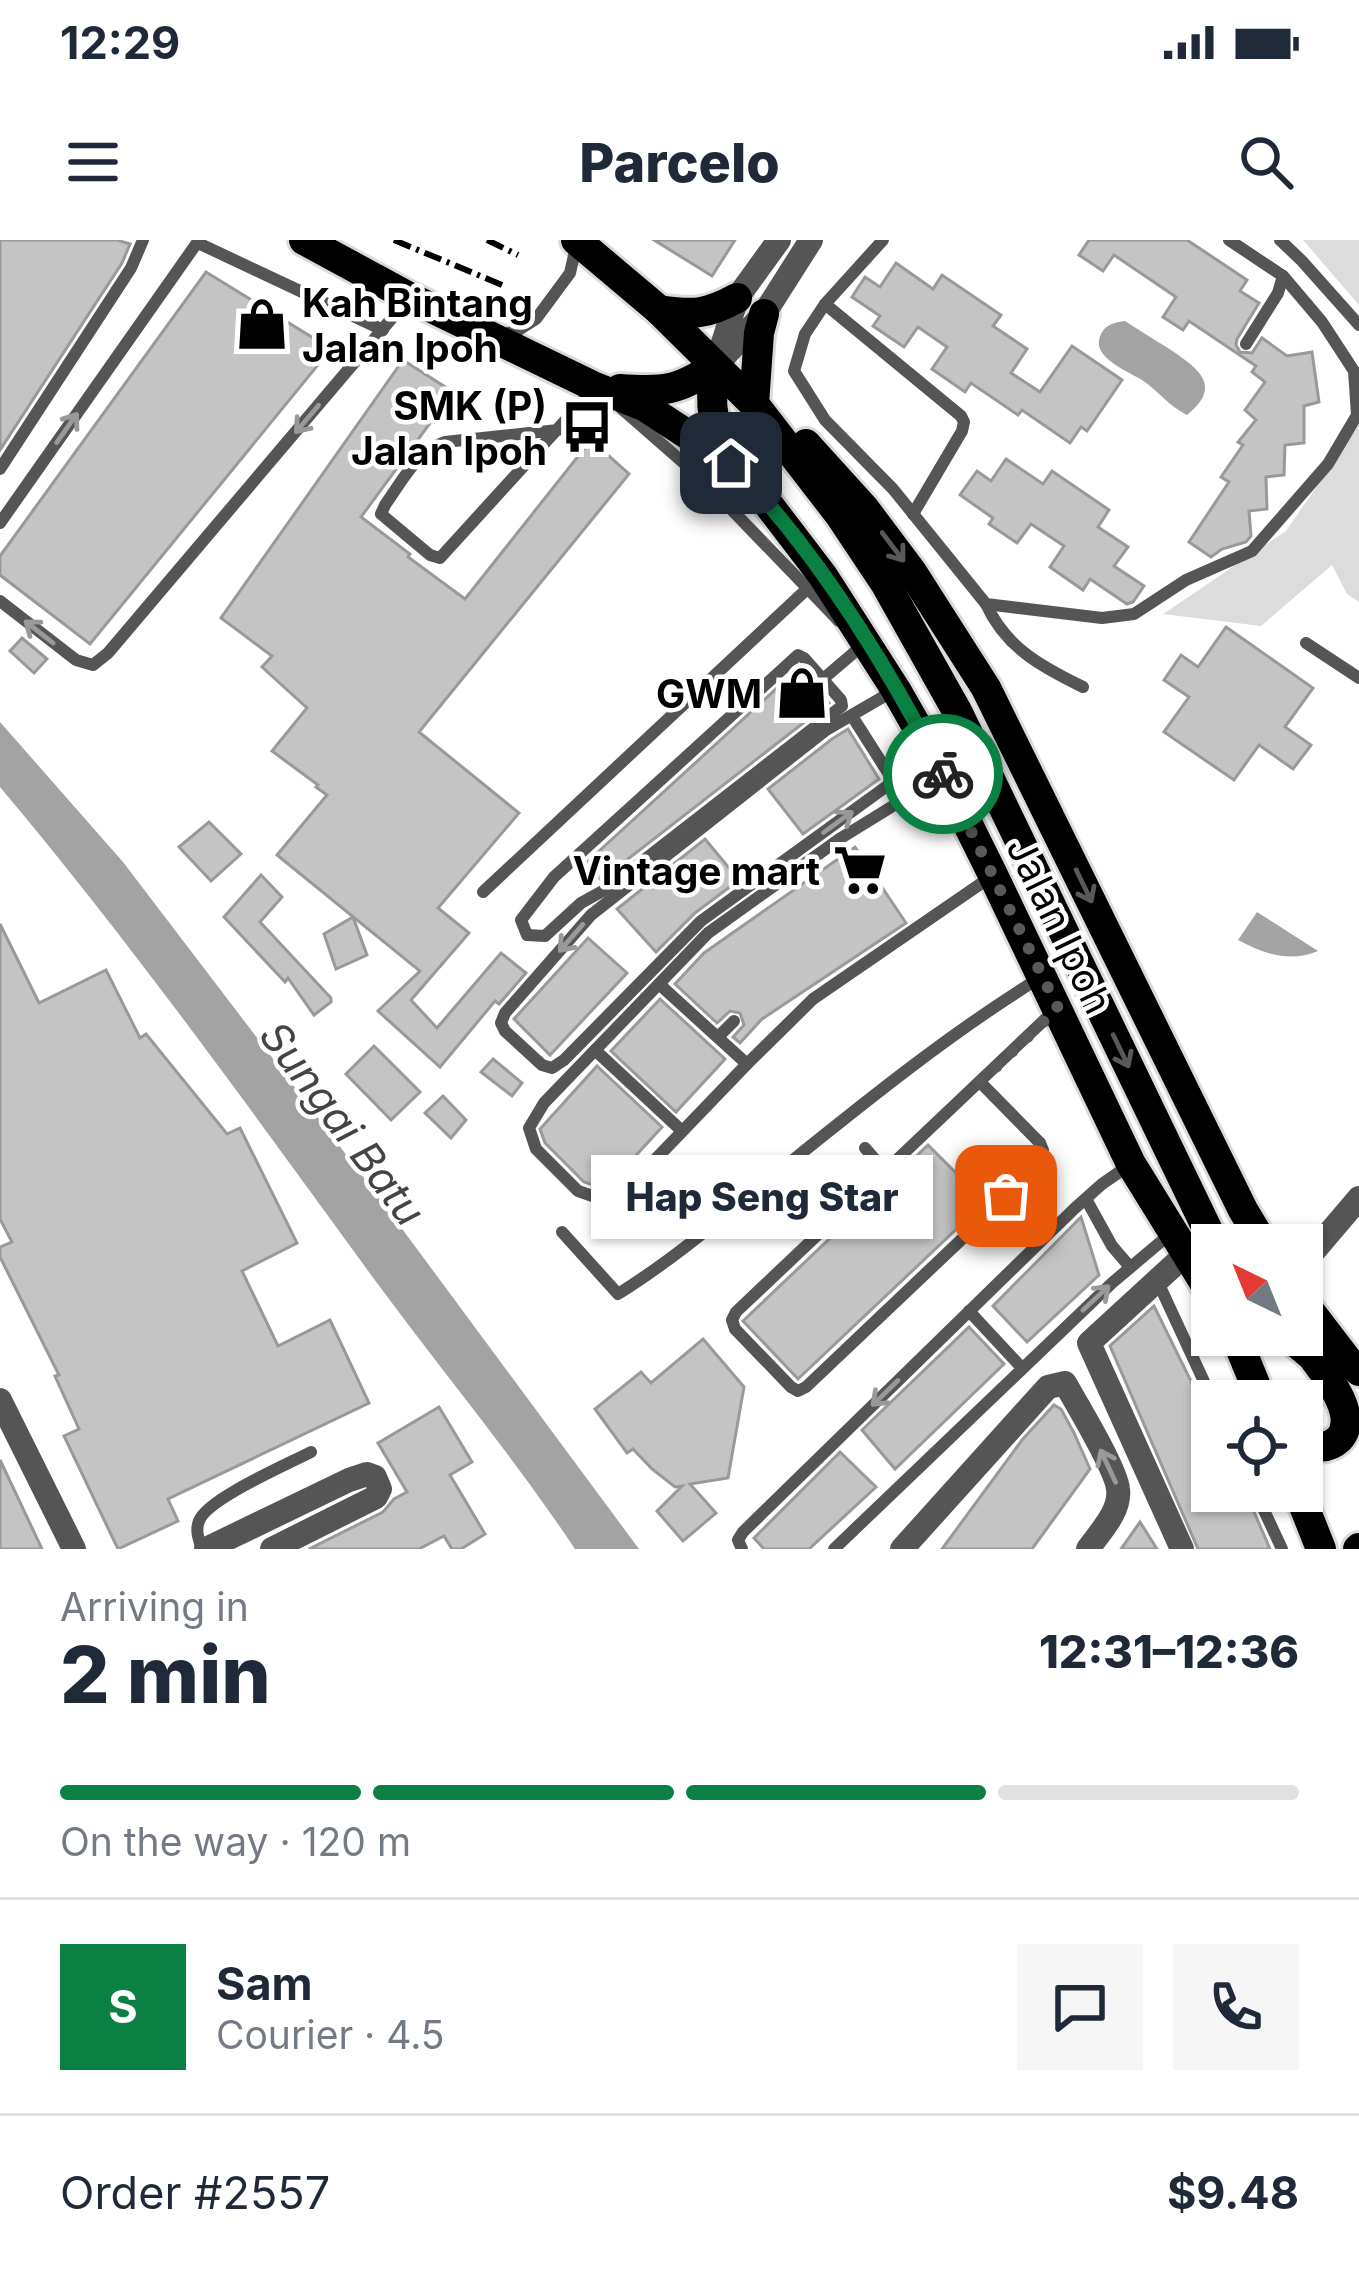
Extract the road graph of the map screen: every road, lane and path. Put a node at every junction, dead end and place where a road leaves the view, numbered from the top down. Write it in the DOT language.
graph roads {
  1 [pos="143,240"];
  2 [pos="304,240"];
  3 [pos="576,240"];
  4 [pos="779,240"];
  5 [pos="811,240"];
  6 [pos="883,240"];
  7 [pos="1229,240"];
  8 [pos="1280,240"];
  9 [pos="199,241"];
  10 [pos="1283,276"];
  11 [pos="410,297"];
  12 [pos="825,304"];
  13 [pos="750,306"];
  14 [pos="659,310"];
  15 [pos="1359,325"];
  16 [pos="383,330"];
  17 [pos="493,337"];
  18 [pos="1246,344"];
  19 [pos="716,366"];
  20 [pos="596,387"];
  21 [pos="754,404"];
  22 [pos="558,430"];
  23 [pos="731,463"];
  24 [pos="0,470"];
  25 [pos="913,514"];
  26 [pos="0,524"];
  27 [pos="807,589"];
  28 [pos="0,601"];
  29 [pos="986,604"];
  30 [pos="866,642"];
  31 [pos="1306,644"];
  32 [pos="1359,678"];
  33 [pos="823,679"];
  34 [pos="1083,687"];
  35 [pos="896,690"];
  36 [pos="852,716"];
  37 [pos="939,768"];
  38 [pos="894,782"];
  39 [pos="993,875"];
  40 [pos="482,892"];
  41 [pos="1042,976"];
  42 [pos="659,984"];
  43 [pos="1058,1008"];
  44 [pos="734,1021"];
  45 [pos="718,1037"];
  46 [pos="595,1050"];
  47 [pos="747,1064"];
  48 [pos="980,1082"];
  49 [pos="682,1131"];
  50 [pos="865,1148"];
  51 [pos="1131,1164"];
  52 [pos="885,1171"];
  53 [pos="1086,1198"];
  54 [pos="1358,1199"];
  55 [pos="1252,1224"];
  56 [pos="562,1232"];
  57 [pos="1323,1240"];
  58 [pos="1191,1244"];
  59 [pos="1130,1267"];
  60 [pos="1156,1280"];
  61 [pos="969,1311"];
  62 [pos="1323,1328"];
  63 [pos="1311,1356"];
  64 [pos="1316,1360"];
  65 [pos="1022,1368"];
  66 [pos="1359,1370"];
  67 [pos="1203,1380"];
  68 [pos="1359,1395"];
  69 [pos="0,1400"];
  70 [pos="1323,1448"];
  71 [pos="311,1452"];
  72 [pos="1265,1512"];
  73 [pos="1306,1512"];
  74 [pos="74,1549"];
  75 [pos="204,1549"];
  76 [pos="272,1549"];
  77 [pos="742,1549"];
  78 [pos="834,1549"];
  79 [pos="902,1549"];
  80 [pos="1088,1549"];
  81 [pos="1182,1549"];
  82 [pos="1282,1549"];
  83 [pos="1321,1549"];
  1 -- 24 [label="lane"];
  2 -- 11 [label="main road, Jalan Ipoh"];
  3 -- 14 [label="main road, Jalan Ipoh"];
  3 -- 17 [label="lane"];
  4 -- 13 [label="street"];
  5 -- 13 [label="street"];
  6 -- 12 [label="lane"];
  7 -- 10 [label="lane"];
  8 -- 15 [label="lane"];
  9 -- 16 [label="lane"];
  26 -- 9 [label="lane, one-way"];
  10 -- 18 [label="lane"];
  10 -- 29 [label="lane"];
  11 -- 16 [label="lane"];
  11 -- 17 [label="main road, Jalan Ipoh"];
  12 -- 25 [label="lane"];
  12 -- 25 [label="lane"];
  13 -- 14 [label="main road"];
  13 -- 19 [label="street"];
  13 -- 21 [label="main road"];
  14 -- 19 [label="main road, Jalan Ipoh"];
  16 -- 28 [label="lane, one-way"];
  17 -- 20 [label="main road, Jalan Ipoh"];
  19 -- 20 [label="main road"];
  19 -- 21 [label="main road, Jalan Ipoh"];
  19 -- 23 [label="main road"];
  20 -- 22 [label="lane"];
  20 -- 23 [label="main road, Jalan Ipoh"];
  20 -- 27 [label="lane"];
  21 -- 55 [label="main road, one-way"];
  21 -- 58 [label="main road, Jalan Ipoh, one-way"];
  22 -- 22 [label="lane"];
  23 -- 30 [label="main road, Jalan Ipoh"];
  25 -- 29 [label="lane"];
  27 -- 30 [label="lane"];
  27 -- 40 [label="lane"];
  29 -- 34 [label="lane"];
  30 -- 33 [label="lane"];
  30 -- 35 [label="main road, Jalan Ipoh"];
  31 -- 32 [label="lane"];
  33 -- 33 [label="lane"];
  35 -- 36 [label="lane"];
  35 -- 37 [label="main road, Jalan Ipoh"];
  36 -- 38 [label="lane"];
  36 -- 38 [label="lane, one-way"];
  37 -- 38 [label="lane"];
  37 -- 39 [label="main road, Jalan Ipoh"];
  37 -- 42 [label="lane"];
  39 -- 41 [label="main road, Jalan Ipoh"];
  39 -- 47 [label="lane"];
  41 -- 43 [label="main road, Jalan Ipoh"];
  41 -- 56 [label="lane"];
  42 -- 45 [label="lane"];
  42 -- 46 [label="lane"];
  43 -- 48 [label="lane"];
  43 -- 51 [label="main road, Jalan Ipoh"];
  44 -- 45 [label="lane"];
  45 -- 47 [label="lane"];
  46 -- 49 [label="lane"];
  46 -- 49 [label="lane"];
  47 -- 49 [label="lane"];
  48 -- 52 [label="lane"];
  48 -- 52 [label="lane"];
  50 -- 52 [label="lane"];
  51 -- 53 [label="lane"];
  51 -- 58 [label="main road, Jalan Ipoh"];
  53 -- 59 [label="lane"];
  53 -- 61 [label="lane"];
  54 -- 57 [label="street"];
  58 -- 59 [label="lane"];
  58 -- 60 [label="street"];
  65 -- 59 [label="lane, one-way"];
  60 -- 67 [label="lane"];
  60 -- 81 [label="street"];
  61 -- 65 [label="lane"];
  61 -- 77 [label="lane, one-way"];
  62 -- 66 [label="main road"];
  63 -- 64 [label="main road"];
  64 -- 68 [label="main road"];
  64 -- 70 [label="main road"];
  65 -- 78 [label="lane"];
  69 -- 74 [label="street"];
  71 -- 75 [label="lane"];
  72 -- 82 [label="lane"];
  73 -- 83 [label="main road"];
  75 -- 76 [label="street"];
  80 -- 79 [label="street, one-way"];
}
